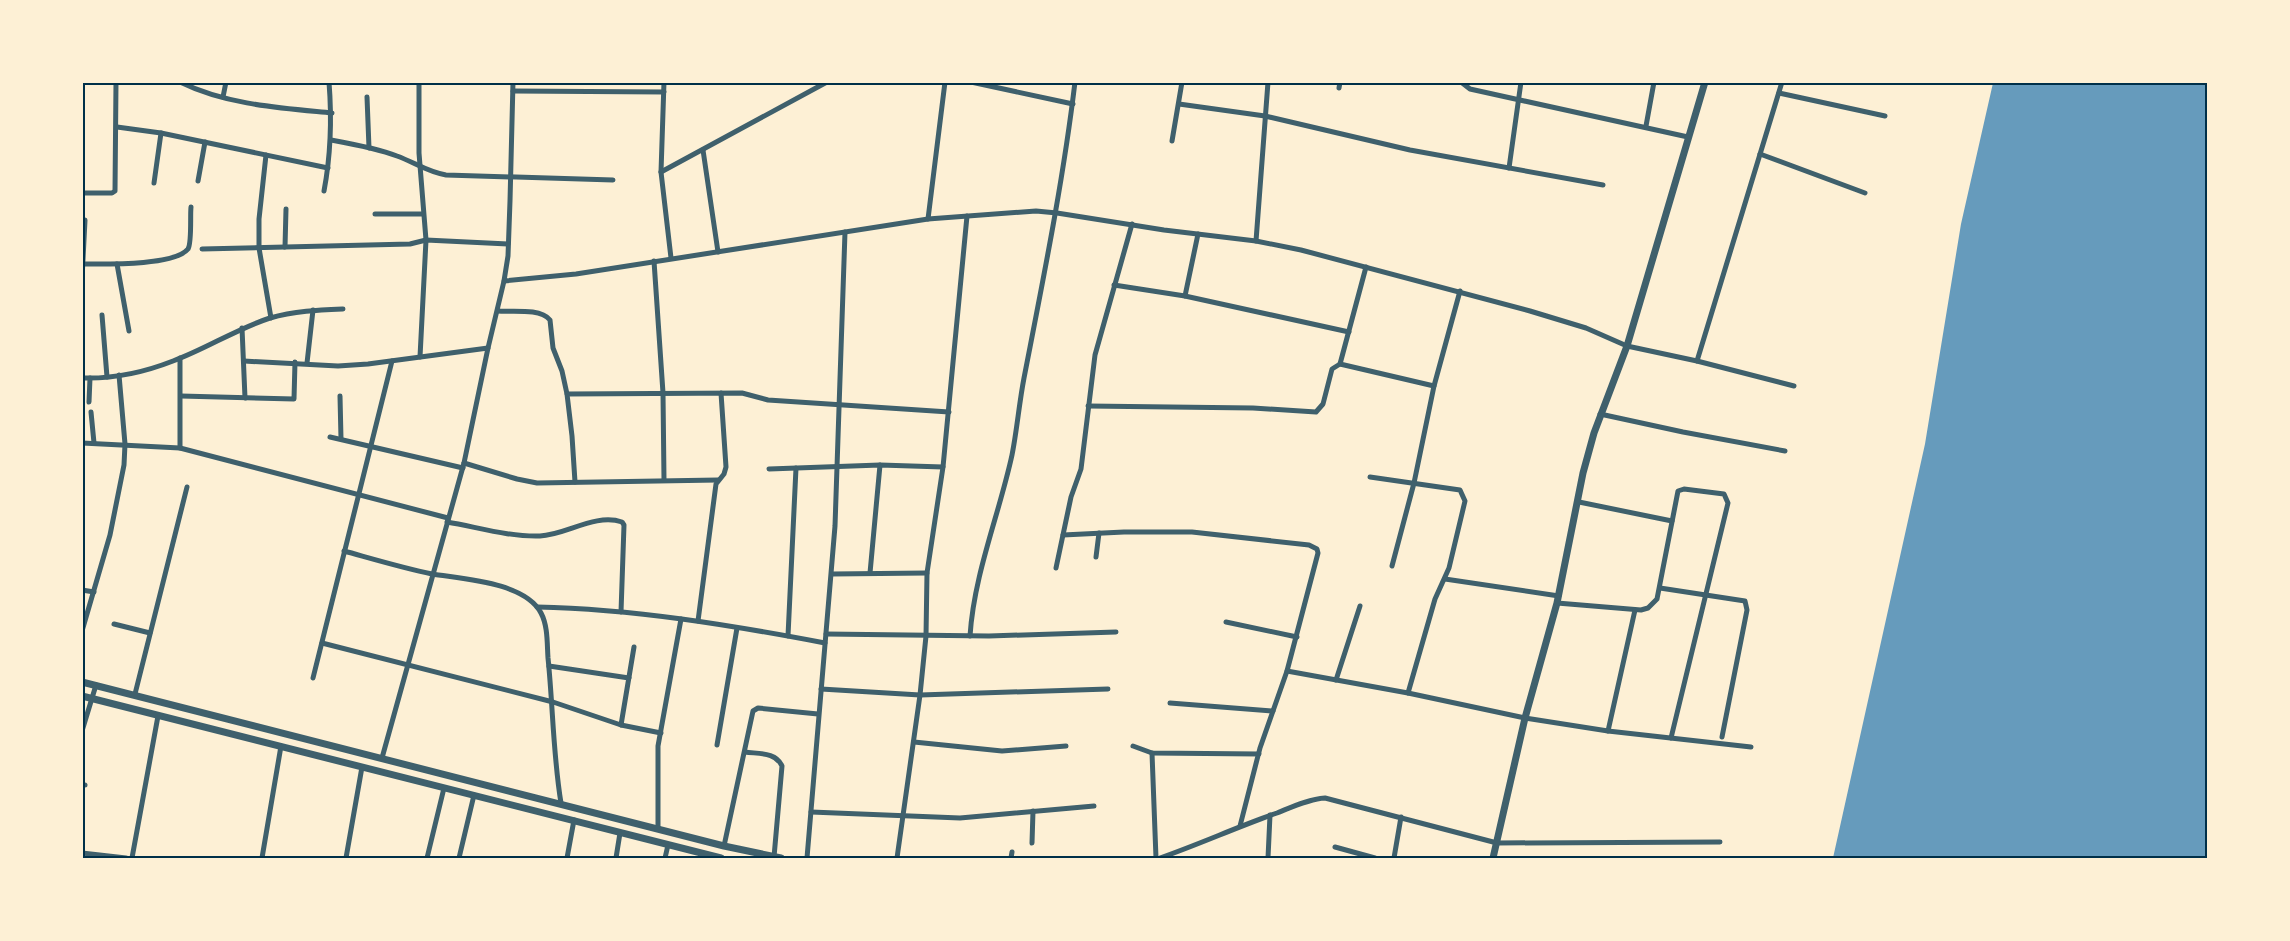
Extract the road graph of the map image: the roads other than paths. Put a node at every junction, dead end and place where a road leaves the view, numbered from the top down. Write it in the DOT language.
graph roads {
  1 [pos="116,82"];
  2 [pos="180,82"];
  3 [pos="226,82"];
  4 [pos="329,82"];
  5 [pos="513,82"];
  6 [pos="664,82"];
  7 [pos="827,82"];
  8 [pos="945,82"];
  9 [pos="971,82"];
  10 [pos="1075,82"];
  11 [pos="1182,82"];
  12 [pos="1268,82"];
  13 [pos="1461,82"];
  14 [pos="1521,82"];
  15 [pos="1654,82"];
  16 [pos="1782,82"];
  17 [pos="419,83"];
  18 [pos="1704,83"];
  19 [pos="190,85"];
  20 [pos="513,91"];
  21 [pos="663,92"];
  22 [pos="1779,93"];
  23 [pos="223,97"];
  24 [pos="367,97"];
  25 [pos="1519,99"];
  26 [pos="1072,104"];
  27 [pos="1179,104"];
  28 [pos="332,113"];
  29 [pos="1265,116"];
  30 [pos="1885,116"];
  31 [pos="1646,126"];
  32 [pos="117,127"];
  33 [pos="161,133"];
  34 [pos="1688,137"];
  35 [pos="331,140"];
  36 [pos="1172,141"];
  37 [pos="205,142"];
  38 [pos="369,148"];
  39 [pos="703,150"];
  40 [pos="1760,154"];
  41 [pos="266,155"];
  42 [pos="328,168"];
  43 [pos="1509,168"];
  44 [pos="422,169"];
  45 [pos="661,172"];
  46 [pos="511,176"];
  47 [pos="614,180"];
  48 [pos="198,181"];
  49 [pos="154,183"];
  50 [pos="1603,184"];
  51 [pos="324,191"];
  52 [pos="82,193"];
  53 [pos="1865,194"];
  54 [pos="191,207"];
  55 [pos="286,209"];
  56 [pos="1057,213"];
  57 [pos="375,214"];
  58 [pos="422,214"];
  59 [pos="967,216"];
  60 [pos="928,219"];
  61 [pos="85,220"];
  62 [pos="1132,225"];
  63 [pos="845,232"];
  64 [pos="1198,234"];
  65 [pos="426,240"];
  66 [pos="1256,241"];
  67 [pos="508,244"];
  68 [pos="285,247"];
  69 [pos="259,248"];
  70 [pos="202,249"];
  71 [pos="718,252"];
  72 [pos="671,258"];
  73 [pos="654,261"];
  74 [pos="83,264"];
  75 [pos="117,264"];
  76 [pos="1366,267"];
  77 [pos="82,279"];
  78 [pos="504,281"];
  79 [pos="1114,285"];
  80 [pos="1460,291"];
  81 [pos="1185,296"];
  82 [pos="343,309"];
  83 [pos="314,310"];
  84 [pos="498,311"];
  85 [pos="102,315"];
  86 [pos="272,318"];
  87 [pos="242,328"];
  88 [pos="129,331"];
  89 [pos="1348,332"];
  90 [pos="1627,346"];
  91 [pos="488,348"];
  92 [pos="420,357"];
  93 [pos="180,358"];
  94 [pos="244,361"];
  95 [pos="392,361"];
  96 [pos="1697,361"];
  97 [pos="295,362"];
  98 [pos="307,363"];
  99 [pos="1340,364"];
  100 [pos="119,375"];
  101 [pos="107,377"];
  102 [pos="82,378"];
  103 [pos="90,378"];
  104 [pos="1434,386"];
  105 [pos="1794,386"];
  106 [pos="663,393"];
  107 [pos="722,393"];
  108 [pos="567,394"];
  109 [pos="181,396"];
  110 [pos="340,396"];
  111 [pos="244,398"];
  112 [pos="89,402"];
  113 [pos="840,404"];
  114 [pos="1088,406"];
  115 [pos="91,412"];
  116 [pos="949,412"];
  117 [pos="1600,414"];
  118 [pos="330,437"];
  119 [pos="340,439"];
  120 [pos="82,443"];
  121 [pos="94,443"];
  122 [pos="125,444"];
  123 [pos="372,447"];
  124 [pos="180,448"];
  125 [pos="1785,451"];
  126 [pos="880,465"];
  127 [pos="463,466"];
  128 [pos="837,466"];
  129 [pos="943,467"];
  130 [pos="796,468"];
  131 [pos="769,469"];
  132 [pos="1370,477"];
  133 [pos="664,480"];
  134 [pos="718,480"];
  135 [pos="575,482"];
  136 [pos="1414,483"];
  137 [pos="187,487"];
  138 [pos="358,494"];
  139 [pos="1578,502"];
  140 [pos="448,520"];
  141 [pos="1672,521"];
  142 [pos="1099,533"];
  143 [pos="1063,536"];
  144 [pos="344,551"];
  145 [pos="1096,557"];
  146 [pos="1392,566"];
  147 [pos="1056,568"];
  148 [pos="870,573"];
  149 [pos="927,573"];
  150 [pos="432,574"];
  151 [pos="832,574"];
  152 [pos="1445,579"];
  153 [pos="1660,588"];
  154 [pos="82,590"];
  155 [pos="94,592"];
  156 [pos="1705,595"];
  157 [pos="1558,600"];
  158 [pos="1360,606"];
  159 [pos="537,607"];
  160 [pos="1635,610"];
  161 [pos="621,612"];
  162 [pos="681,619"];
  163 [pos="698,621"];
  164 [pos="1226,622"];
  165 [pos="114,624"];
  166 [pos="737,628"];
  167 [pos="82,631"];
  168 [pos="1116,632"];
  169 [pos="150,633"];
  170 [pos="826,634"];
  171 [pos="788,636"];
  172 [pos="926,636"];
  173 [pos="970,636"];
  174 [pos="1297,637"];
  175 [pos="322,643"];
  176 [pos="825,643"];
  177 [pos="634,647"];
  178 [pos="406,664"];
  179 [pos="549,666"];
  180 [pos="1287,671"];
  181 [pos="313,678"];
  182 [pos="628,678"];
  183 [pos="1336,680"];
  184 [pos="82,681"];
  185 [pos="96,685"];
  186 [pos="821,689"];
  187 [pos="1108,689"];
  188 [pos="1408,693"];
  189 [pos="135,694"];
  190 [pos="920,694"];
  191 [pos="82,696"];
  192 [pos="93,699"];
  193 [pos="553,702"];
  194 [pos="1170,703"];
  195 [pos="1273,711"];
  196 [pos="818,714"];
  197 [pos="158,716"];
  198 [pos="1525,718"];
  199 [pos="621,725"];
  200 [pos="82,731"];
  201 [pos="1608,731"];
  202 [pos="661,733"];
  203 [pos="1722,737"];
  204 [pos="1671,738"];
  205 [pos="914,742"];
  206 [pos="717,745"];
  207 [pos="281,746"];
  208 [pos="1066,746"];
  209 [pos="1133,746"];
  210 [pos="1751,747"];
  211 [pos="745,752"];
  212 [pos="1152,753"];
  213 [pos="1259,754"];
  214 [pos="382,758"];
  215 [pos="362,767"];
  216 [pos="444,788"];
  217 [pos="474,795"];
  218 [pos="561,803"];
  219 [pos="1094,806"];
  220 [pos="1033,811"];
  221 [pos="811,812"];
  222 [pos="1270,815"];
  223 [pos="902,817"];
  224 [pos="1401,817"];
  225 [pos="574,820"];
  226 [pos="1240,826"];
  227 [pos="658,828"];
  228 [pos="620,833"];
  229 [pos="1720,842"];
  230 [pos="1032,843"];
  231 [pos="1497,843"];
  232 [pos="668,845"];
  233 [pos="724,846"];
  234 [pos="1335,848"];
  235 [pos="82,854"];
  236 [pos="743,854"];
  237 [pos="90,856"];
  238 [pos="704,856"];
  239 [pos="126,858"];
  240 [pos="132,858"];
  241 [pos="262,858"];
  242 [pos="346,858"];
  243 [pos="427,858"];
  244 [pos="459,858"];
  245 [pos="567,858"];
  246 [pos="615,858"];
  247 [pos="665,858"];
  248 [pos="721,858"];
  249 [pos="778,858"];
  250 [pos="807,858"];
  251 [pos="897,858"];
  252 [pos="1158,858"];
  253 [pos="1268,858"];
  254 [pos="1376,858"];
  255 [pos="1394,858"];
  256 [pos="1493,858"];
  1 -- 32 [label="street"];
  2 -- 19 [label="street"];
  3 -- 23 [label="street"];
  4 -- 28 [label="street"];
  5 -- 20 [label="street"];
  6 -- 21 [label="street"];
  7 -- 39 [label="street"];
  8 -- 60 [label="street"];
  9 -- 26 [label="street"];
  10 -- 26 [label="street"];
  11 -- 27 [label="street"];
  12 -- 29 [label="street"];
  13 -- 25 [label="street"];
  14 -- 25 [label="street"];
  15 -- 31 [label="street"];
  16 -- 22 [label="street"];
  17 -- 44 [label="street"];
  18 -- 34 [label="street"];
  19 -- 23 [label="street"];
  20 -- 21 [label="street"];
  20 -- 46 [label="street"];
  21 -- 45 [label="street"];
  22 -- 30 [label="street"];
  22 -- 40 [label="street"];
  23 -- 28 [label="street"];
  24 -- 38 [label="street"];
  25 -- 31 [label="street"];
  25 -- 43 [label="street"];
  26 -- 56 [label="street"];
  27 -- 29 [label="street"];
  27 -- 36 [label="street"];
  28 -- 35 [label="street"];
  29 -- 43 [label="street"];
  29 -- 66 [label="street"];
  31 -- 34 [label="street"];
  32 -- 33 [label="street"];
  32 -- 52 [label="street"];
  33 -- 37 [label="street"];
  33 -- 49 [label="street"];
  34 -- 90 [label="street"];
  35 -- 38 [label="street"];
  35 -- 42 [label="street"];
  37 -- 41 [label="street"];
  37 -- 48 [label="street"];
  38 -- 44 [label="street"];
  39 -- 45 [label="street"];
  39 -- 71 [label="street"];
  40 -- 53 [label="street"];
  40 -- 96 [label="street"];
  41 -- 42 [label="street"];
  41 -- 69 [label="street"];
  42 -- 51 [label="street"];
  43 -- 50 [label="street"];
  44 -- 46 [label="street"];
  44 -- 58 [label="street"];
  45 -- 72 [label="street"];
  46 -- 47 [label="street"];
  46 -- 67 [label="street"];
  54 -- 75 [label="street"];
  55 -- 68 [label="street"];
  56 -- 59 [label="street"];
  56 -- 62 [label="street"];
  56 -- 173 [label="street"];
  57 -- 58 [label="street"];
  58 -- 65 [label="street"];
  59 -- 60 [label="street"];
  59 -- 116 [label="street"];
  60 -- 63 [label="street"];
  61 -- 74 [label="street"];
  62 -- 64 [label="street"];
  62 -- 79 [label="street"];
  63 -- 71 [label="street"];
  63 -- 113 [label="street"];
  64 -- 66 [label="street"];
  64 -- 81 [label="street"];
  65 -- 67 [label="street"];
  65 -- 68 [label="street"];
  65 -- 92 [label="street"];
  66 -- 76 [label="street"];
  67 -- 78 [label="street"];
  68 -- 69 [label="street"];
  69 -- 70 [label="street"];
  69 -- 86 [label="street"];
  71 -- 72 [label="street"];
  72 -- 73 [label="street"];
  73 -- 78 [label="street"];
  73 -- 106 [label="street"];
  74 -- 75 [label="street"];
  74 -- 77 [label="street"];
  75 -- 88 [label="street"];
  76 -- 80 [label="street"];
  76 -- 89 [label="street"];
  78 -- 84 [label="street"];
  79 -- 81 [label="street"];
  79 -- 114 [label="street"];
  80 -- 90 [label="street"];
  80 -- 104 [label="street"];
  81 -- 89 [label="street"];
  82 -- 83 [label="street"];
  83 -- 86 [label="street"];
  83 -- 98 [label="street"];
  84 -- 91 [label="street"];
  84 -- 108 [label="street"];
  85 -- 101 [label="street"];
  86 -- 87 [label="street"];
  87 -- 93 [label="street"];
  87 -- 94 [label="street"];
  89 -- 99 [label="street"];
  90 -- 96 [label="street"];
  90 -- 117 [label="street"];
  91 -- 92 [label="street"];
  91 -- 127 [label="street"];
  92 -- 95 [label="street"];
  93 -- 100 [label="street"];
  93 -- 109 [label="street"];
  94 -- 97 [label="street"];
  94 -- 111 [label="street"];
  95 -- 98 [label="street"];
  95 -- 123 [label="street"];
  96 -- 105 [label="street"];
  97 -- 98 [label="street"];
  97 -- 111 [label="street"];
  99 -- 104 [label="street"];
  99 -- 114 [label="street"];
  100 -- 101 [label="street"];
  100 -- 122 [label="street"];
  101 -- 103 [label="street"];
  102 -- 103 [label="street"];
  103 -- 112 [label="street"];
  104 -- 136 [label="street"];
  106 -- 107 [label="street"];
  106 -- 108 [label="street"];
  106 -- 133 [label="street"];
  107 -- 113 [label="street"];
  107 -- 134 [label="street"];
  108 -- 135 [label="street"];
  109 -- 111 [label="street"];
  109 -- 124 [label="street"];
  110 -- 119 [label="street"];
  113 -- 116 [label="street"];
  113 -- 128 [label="street"];
  114 -- 143 [label="street"];
  115 -- 121 [label="street"];
  116 -- 129 [label="street"];
  117 -- 125 [label="street"];
  117 -- 139 [label="street"];
  118 -- 119 [label="street"];
  119 -- 123 [label="street"];
  120 -- 121 [label="street"];
  121 -- 122 [label="street"];
  122 -- 124 [label="street"];
  122 -- 155 [label="street"];
  123 -- 127 [label="street"];
  123 -- 138 [label="street"];
  124 -- 138 [label="street"];
  126 -- 128 [label="street"];
  126 -- 129 [label="street"];
  126 -- 148 [label="street"];
  127 -- 135 [label="street"];
  127 -- 140 [label="street"];
  128 -- 130 [label="street"];
  128 -- 151 [label="street"];
  129 -- 149 [label="street"];
  130 -- 131 [label="street"];
  130 -- 171 [label="street"];
  132 -- 136 [label="street"];
  133 -- 134 [label="street"];
  133 -- 135 [label="street"];
  134 -- 163 [label="street"];
  136 -- 146 [label="street"];
  136 -- 152 [label="street"];
  137 -- 169 [label="street"];
  138 -- 140 [label="street"];
  138 -- 144 [label="street"];
  139 -- 141 [label="street"];
  139 -- 157 [label="street"];
  140 -- 150 [label="street"];
  140 -- 161 [label="street"];
  141 -- 153 [label="street"];
  141 -- 156 [label="street"];
  142 -- 143 [label="street"];
  142 -- 145 [label="street"];
  142 -- 174 [label="street"];
  143 -- 147 [label="street"];
  144 -- 150 [label="street"];
  144 -- 175 [label="street"];
  148 -- 149 [label="street"];
  148 -- 151 [label="street"];
  149 -- 172 [label="street"];
  150 -- 159 [label="street"];
  150 -- 178 [label="street"];
  151 -- 170 [label="street"];
  152 -- 157 [label="street"];
  152 -- 188 [label="street"];
  153 -- 156 [label="street"];
  153 -- 160 [label="street"];
  154 -- 155 [label="street"];
  155 -- 167 [label="street"];
  156 -- 203 [label="street"];
  156 -- 204 [label="street"];
  157 -- 160 [label="street"];
  157 -- 198 [label="street"];
  158 -- 183 [label="street"];
  159 -- 161 [label="street"];
  159 -- 179 [label="street"];
  160 -- 201 [label="street"];
  161 -- 162 [label="street"];
  162 -- 163 [label="street"];
  162 -- 202 [label="street"];
  163 -- 166 [label="street"];
  164 -- 174 [label="street"];
  165 -- 169 [label="street"];
  166 -- 171 [label="street"];
  166 -- 206 [label="street"];
  168 -- 173 [label="street"];
  169 -- 189 [label="street"];
  170 -- 172 [label="street"];
  170 -- 176 [label="street"];
  171 -- 176 [label="street"];
  172 -- 173 [label="street"];
  172 -- 190 [label="street"];
  174 -- 180 [label="street"];
  175 -- 178 [label="street"];
  175 -- 181 [label="street"];
  176 -- 186 [label="street"];
  177 -- 182 [label="street"];
  178 -- 193 [label="street"];
  178 -- 214 [label="street"];
  179 -- 182 [label="street"];
  179 -- 193 [label="street"];
  180 -- 183 [label="street"];
  180 -- 195 [label="street"];
  182 -- 199 [label="street"];
  183 -- 188 [label="street"];
  184 -- 185 [label="street"];
  185 -- 189 [label="street"];
  185 -- 192 [label="street"];
  186 -- 190 [label="street"];
  186 -- 196 [label="street"];
  187 -- 190 [label="street"];
  188 -- 198 [label="street"];
  189 -- 214 [label="street"];
  190 -- 205 [label="street"];
  191 -- 192 [label="street"];
  192 -- 197 [label="street"];
  192 -- 200 [label="street"];
  193 -- 199 [label="street"];
  193 -- 218 [label="street"];
  194 -- 195 [label="street"];
  195 -- 213 [label="street"];
  196 -- 211 [label="street"];
  196 -- 221 [label="street"];
  197 -- 207 [label="street"];
  197 -- 240 [label="street"];
  198 -- 201 [label="street"];
  198 -- 231 [label="street"];
  199 -- 202 [label="street"];
  201 -- 204 [label="street"];
  202 -- 227 [label="street"];
  204 -- 210 [label="street"];
  205 -- 208 [label="street"];
  205 -- 223 [label="street"];
  207 -- 215 [label="street"];
  207 -- 241 [label="street"];
  209 -- 212 [label="street"];
  211 -- 233 [label="street"];
  211 -- 249 [label="street"];
  212 -- 213 [label="street"];
  212 -- 252 [label="street"];
  213 -- 226 [label="street"];
  214 -- 218 [label="street"];
  215 -- 216 [label="street"];
  215 -- 242 [label="street"];
  216 -- 217 [label="street"];
  216 -- 243 [label="street"];
  217 -- 225 [label="street"];
  217 -- 244 [label="street"];
  218 -- 227 [label="street"];
  219 -- 220 [label="street"];
  220 -- 223 [label="street"];
  220 -- 230 [label="street"];
  221 -- 223 [label="street"];
  221 -- 250 [label="street"];
  222 -- 224 [label="street"];
  222 -- 226 [label="street"];
  222 -- 253 [label="street"];
  223 -- 251 [label="street"];
  224 -- 231 [label="street"];
  224 -- 255 [label="street"];
  225 -- 228 [label="street"];
  225 -- 245 [label="street"];
  226 -- 252 [label="street"];
  227 -- 233 [label="street"];
  228 -- 232 [label="street"];
  228 -- 246 [label="street"];
  229 -- 231 [label="street"];
  231 -- 256 [label="street"];
  232 -- 238 [label="street"];
  232 -- 247 [label="street"];
  233 -- 236 [label="street"];
  234 -- 254 [label="street"];
  235 -- 237 [label="street"];
  236 -- 249 [label="street"];
  237 -- 239 [label="street"];
  238 -- 248 [label="street"];
}
